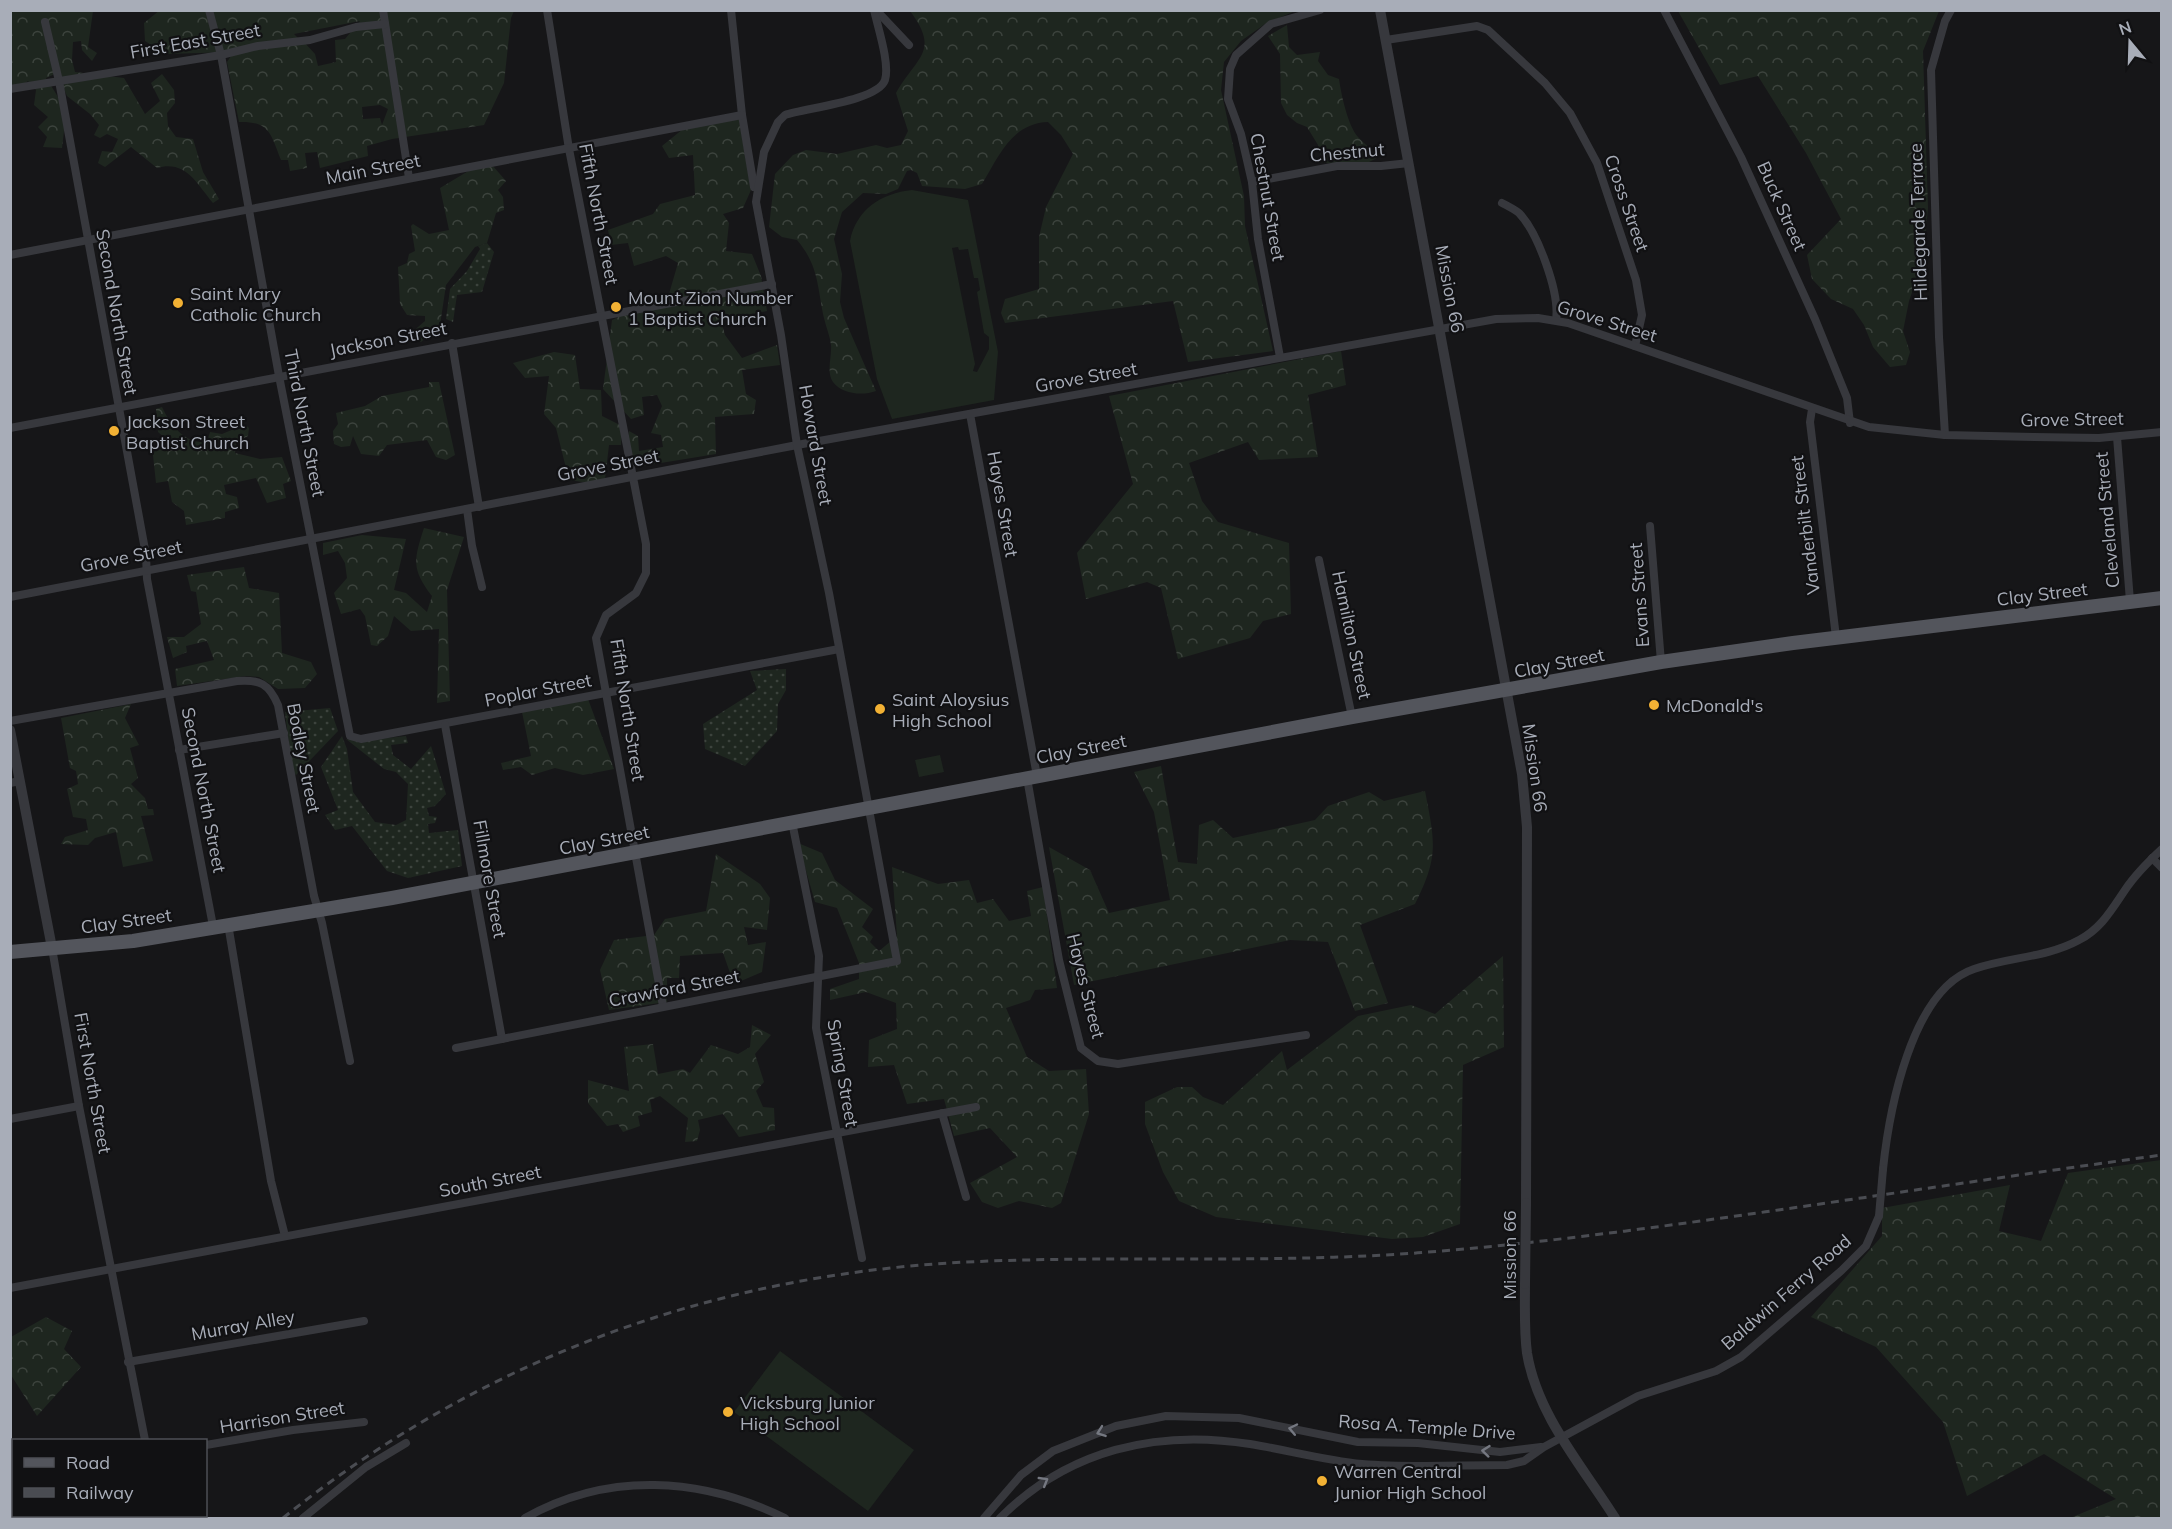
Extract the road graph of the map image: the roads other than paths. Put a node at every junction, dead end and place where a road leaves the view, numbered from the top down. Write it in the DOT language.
graph roads {
  1 [pos="209,10"];
  2 [pos="383,10"];
  3 [pos="547,10"];
  4 [pos="731,10"];
  5 [pos="875,10"];
  6 [pos="1320,10"];
  7 [pos="1380,10"];
  8 [pos="1664,10"];
  9 [pos="1951,10"];
  10 [pos="45,22"];
  11 [pos="385,24"];
  12 [pos="1386,40"];
  13 [pos="909,45"];
  14 [pos="221,55"];
  15 [pos="59,81"];
  16 [pos="10,89"];
  17 [pos="742,115"];
  18 [pos="569,149"];
  19 [pos="1409,163"];
  20 [pos="409,178"];
  21 [pos="1252,182"];
  22 [pos="756,202"];
  23 [pos="1502,203"];
  24 [pos="248,210"];
  25 [pos="86,241"];
  26 [pos="10,255"];
  27 [pos="771,284"];
  28 [pos="602,316"];
  29 [pos="1556,320"];
  30 [pos="1441,329"];
  31 [pos="452,343"];
  32 [pos="1635,346"];
  33 [pos="1280,357"];
  34 [pos="279,376"];
  35 [pos="117,407"];
  36 [pos="1812,409"];
  37 [pos="970,414"];
  38 [pos="1850,423"];
  39 [pos="10,428"];
  40 [pos="2162,432"];
  41 [pos="1945,435"];
  42 [pos="2117,437"];
  43 [pos="797,445"];
  44 [pos="633,477"];
  45 [pos="479,507"];
  46 [pos="467,508"];
  47 [pos="1650,526"];
  48 [pos="310,539"];
  49 [pos="1319,560"];
  50 [pos="147,570"];
  51 [pos="482,587"];
  52 [pos="10,597"];
  53 [pos="2162,598"];
  54 [pos="2130,601"];
  55 [pos="1836,638"];
  56 [pos="839,649"];
  57 [pos="1661,662"];
  58 [pos="1507,691"];
  59 [pos="169,692"];
  60 [pos="606,694"];
  61 [pos="1352,717"];
  62 [pos="10,722"];
  63 [pos="445,725"];
  64 [pos="10,730"];
  65 [pos="284,733"];
  66 [pos="350,736"];
  67 [pos="179,750"];
  68 [pos="1032,777"];
  69 [pos="15,782"];
  70 [pos="870,807"];
  71 [pos="792,822"];
  72 [pos="2162,849"];
  73 [pos="635,852"];
  74 [pos="2152,858"];
  75 [pos="2162,868"];
  76 [pos="474,882"];
  77 [pos="318,910"];
  78 [pos="228,924"];
  79 [pos="213,926"];
  80 [pos="52,948"];
  81 [pos="10,952"];
  82 [pos="897,962"];
  83 [pos="818,977"];
  84 [pos="663,1006"];
  85 [pos="1305,1035"];
  86 [pos="502,1039"];
  87 [pos="456,1048"];
  88 [pos="350,1061"];
  89 [pos="79,1106"];
  90 [pos="976,1107"];
  91 [pos="942,1113"];
  92 [pos="10,1119"];
  93 [pos="837,1133"];
  94 [pos="966,1197"];
  95 [pos="285,1236"];
  96 [pos="862,1258"];
  97 [pos="111,1269"];
  98 [pos="10,1288"];
  99 [pos="364,1321"];
  100 [pos="128,1362"];
  101 [pos="364,1422"];
  102 [pos="1562,1437"];
  103 [pos="145,1439"];
  104 [pos="406,1443"];
  105 [pos="207,1446"];
  106 [pos="1544,1447"];
  107 [pos="303,1518"];
  108 [pos="525,1518"];
  109 [pos="785,1518"];
  110 [pos="984,1518"];
  111 [pos="1000,1518"];
  112 [pos="1615,1518"];
  1 -- 14 [label="street, Third North Street"];
  2 -- 11 [label="street"];
  3 -- 18 [label="street, Fifth North Street"];
  4 -- 17 [label="street"];
  5 -- 13 [label="street, Howard Street"];
  5 -- 22 [label="street, Howard Street"];
  6 -- 21 [label="street, Chestnut Street"];
  7 -- 12 [label="street, Mission 66"];
  8 -- 38 [label="street, Buck Street"];
  9 -- 41 [label="street, Hildegarde Terrace"];
  10 -- 15 [label="street, Second North Street"];
  11 -- 14 [label="street, First East Street"];
  11 -- 20 [label="street"];
  12 -- 19 [label="street, Mission 66"];
  12 -- 32 [label="street, Cross Street"];
  14 -- 15 [label="street, First East Street"];
  14 -- 24 [label="street, Third North Street"];
  15 -- 16 [label="street, First East Street"];
  15 -- 25 [label="street, Second North Street"];
  17 -- 18 [label="street, Main Street"];
  17 -- 22 [label="street"];
  18 -- 20 [label="street, Main Street"];
  18 -- 28 [label="street, Fifth North Street"];
  19 -- 21 [label="street, Chestnut"];
  19 -- 30 [label="street, Mission 66"];
  20 -- 24 [label="street, Main Street"];
  21 -- 33 [label="street, Chestnut Street"];
  22 -- 27 [label="street, Howard Street"];
  23 -- 29 [label="street"];
  24 -- 25 [label="street, Main Street"];
  24 -- 34 [label="street, Third North Street"];
  25 -- 26 [label="street, Main Street"];
  25 -- 35 [label="street, Second North Street"];
  27 -- 28 [label="street, Jackson Street"];
  27 -- 43 [label="street, Howard Street"];
  28 -- 31 [label="street, Jackson Street"];
  28 -- 44 [label="street, Fifth North Street"];
  29 -- 30 [label="street, Grove Street"];
  29 -- 32 [label="street, Grove Street"];
  30 -- 33 [label="street, Grove Street"];
  30 -- 58 [label="street, Mission 66"];
  31 -- 34 [label="street, Jackson Street"];
  31 -- 45 [label="street"];
  32 -- 36 [label="street, Grove Street"];
  33 -- 37 [label="street, Grove Street"];
  34 -- 35 [label="street, Jackson Street"];
  34 -- 48 [label="street, Third North Street"];
  35 -- 39 [label="street, Jackson Street"];
  35 -- 50 [label="street, Second North Street"];
  36 -- 38 [label="street, Grove Street"];
  36 -- 55 [label="street, Vanderbilt Street"];
  37 -- 43 [label="street, Grove Street"];
  37 -- 68 [label="street, Hayes Street"];
  38 -- 41 [label="street, Grove Street"];
  40 -- 42 [label="street, Grove Street"];
  41 -- 42 [label="street, Grove Street"];
  42 -- 54 [label="street, Cleveland Street"];
  43 -- 44 [label="street, Grove Street"];
  43 -- 56 [label="street, Howard Street"];
  44 -- 45 [label="street, Grove Street"];
  44 -- 60 [label="street, Fifth North Street"];
  45 -- 46 [label="street, Grove Street"];
  46 -- 48 [label="street, Grove Street"];
  46 -- 51 [label="street"];
  47 -- 57 [label="street, Evans Street"];
  48 -- 50 [label="street, Grove Street"];
  48 -- 66 [label="street, Third North Street"];
  49 -- 61 [label="street, Hamilton Street"];
  50 -- 52 [label="street, Grove Street"];
  50 -- 59 [label="street, Second North Street"];
  53 -- 54 [label="main road, Clay Street"];
  54 -- 55 [label="main road, Clay Street"];
  55 -- 57 [label="main road, Clay Street"];
  56 -- 60 [label="street, Poplar Street"];
  56 -- 70 [label="street, Howard Street"];
  57 -- 58 [label="main road, Clay Street"];
  58 -- 61 [label="main road, Clay Street"];
  58 -- 102 [label="street, Mission 66, bridge"];
  59 -- 62 [label="street, Bodley Street"];
  59 -- 65 [label="street, Bodley Street"];
  59 -- 67 [label="street, Second North Street"];
  60 -- 63 [label="street, Poplar Street"];
  60 -- 73 [label="street, Fifth North Street"];
  61 -- 68 [label="main road, Clay Street"];
  63 -- 66 [label="street, Poplar Street"];
  63 -- 76 [label="street, Fillmore Street"];
  64 -- 69 [label="street, First North Street"];
  65 -- 67 [label="street"];
  65 -- 77 [label="street, Bodley Street"];
  67 -- 79 [label="street, Second North Street"];
  68 -- 70 [label="main road, Clay Street"];
  68 -- 85 [label="street, Hayes Street"];
  69 -- 80 [label="street, First North Street"];
  70 -- 71 [label="main road, Clay Street"];
  70 -- 82 [label="street, Howard Street"];
  71 -- 73 [label="main road, Clay Street"];
  71 -- 83 [label="street, Spring Street"];
  72 -- 74 [label="street, Baldwin Ferry Road"];
  73 -- 76 [label="main road, Clay Street"];
  73 -- 84 [label="street, Fifth North Street"];
  74 -- 75 [label="street"];
  74 -- 102 [label="street, Baldwin Ferry Road, bridge"];
  76 -- 77 [label="main road, Clay Street"];
  76 -- 86 [label="street, Fillmore Street"];
  77 -- 78 [label="main road, Clay Street"];
  77 -- 88 [label="street, Bodley Street"];
  78 -- 79 [label="main road, Clay Street"];
  78 -- 95 [label="street"];
  79 -- 80 [label="main road, Clay Street"];
  80 -- 81 [label="main road, Clay Street"];
  80 -- 89 [label="street, First North Street"];
  82 -- 83 [label="street, Crawford Street"];
  83 -- 84 [label="street, Crawford Street"];
  83 -- 93 [label="street, Spring Street"];
  84 -- 86 [label="street, Crawford Street"];
  86 -- 87 [label="street, Crawford Street"];
  89 -- 92 [label="street"];
  89 -- 97 [label="street, First North Street"];
  90 -- 91 [label="street, South Street"];
  91 -- 93 [label="street, South Street"];
  91 -- 94 [label="street"];
  93 -- 95 [label="street, South Street"];
  93 -- 96 [label="street, Spring Street"];
  95 -- 97 [label="street, South Street"];
  97 -- 98 [label="street, South Street"];
  97 -- 100 [label="street, First North Street"];
  99 -- 100 [label="street, Murray Alley"];
  100 -- 103 [label="street, First North Street"];
  101 -- 105 [label="street, Harrison Street"];
  102 -- 106 [label="street, Rosa A. Temple Drive"];
  102 -- 112 [label="street, Mission 66"];
  104 -- 107 [label="street"];
  106 -- 110 [label="street, Rosa A. Temple Drive, one-way"];
  111 -- 106 [label="street, Rosa A. Temple Drive, one-way"];
  108 -- 109 [label="street"];
}
